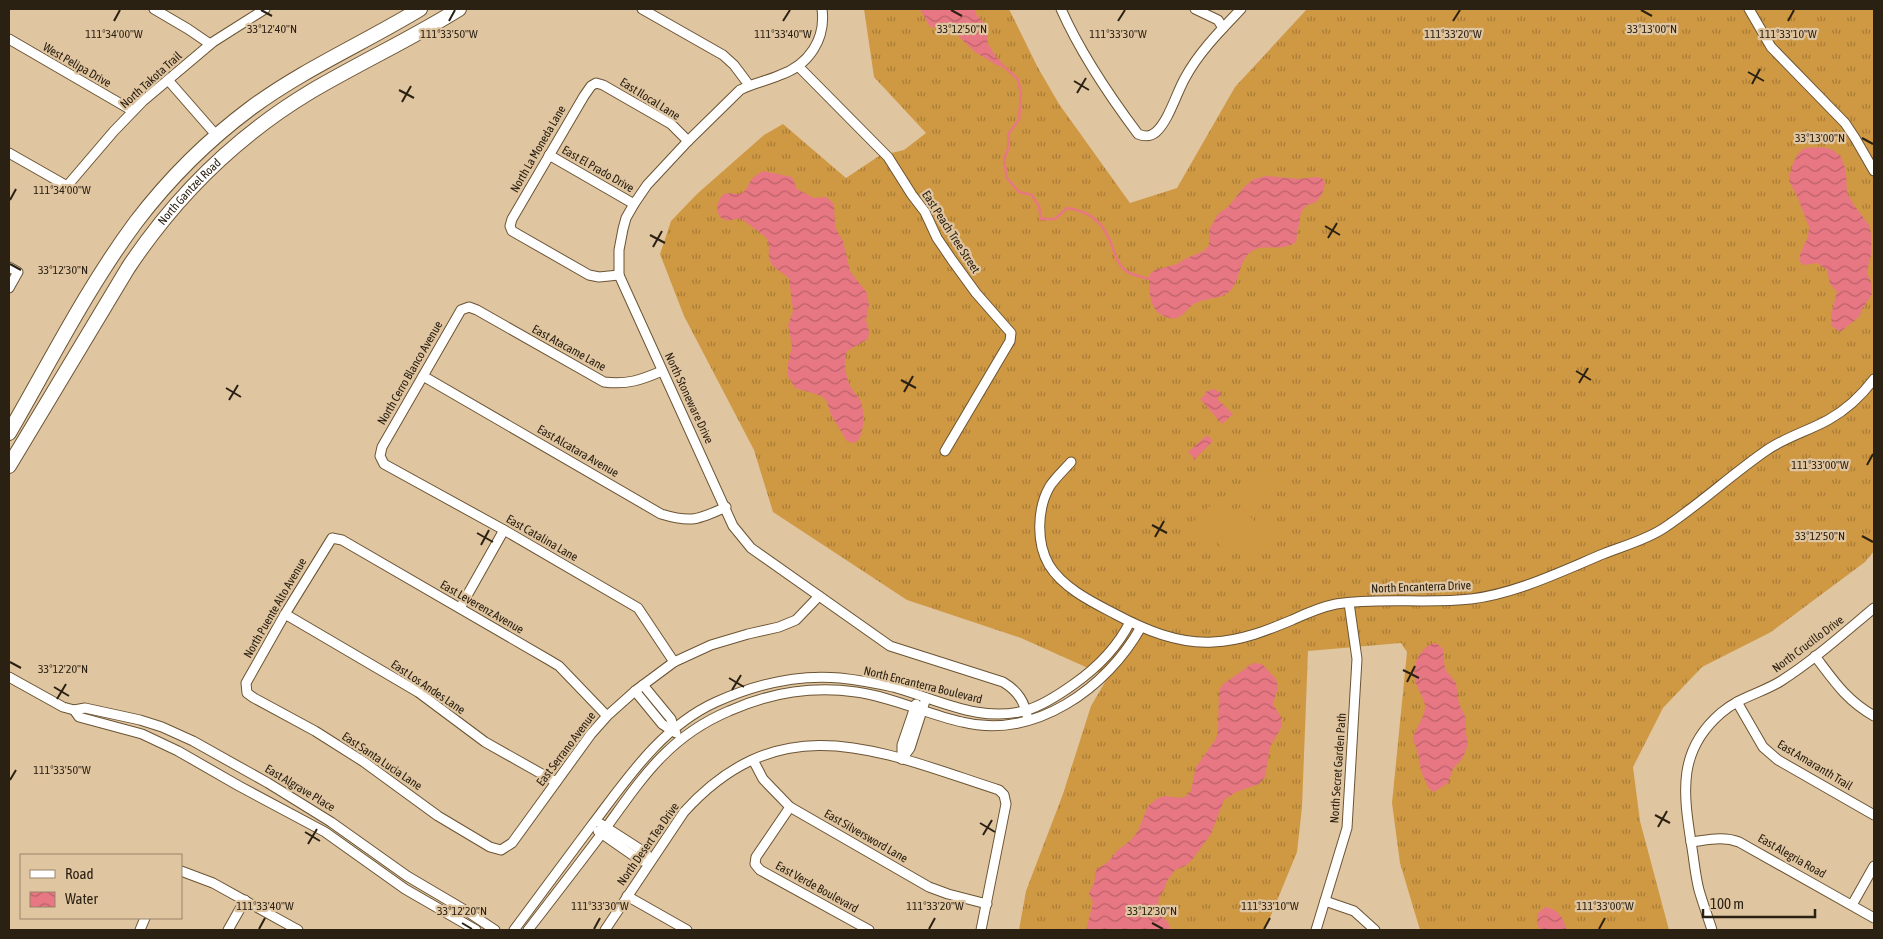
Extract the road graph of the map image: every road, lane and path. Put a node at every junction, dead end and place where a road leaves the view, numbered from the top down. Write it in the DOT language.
graph roads {
  1 [pos="154,9"];
  2 [pos="265,9"];
  3 [pos="420,9"];
  4 [pos="459,9"];
  5 [pos="642,9"];
  6 [pos="822,9"];
  7 [pos="1061,9"];
  8 [pos="1195,9"];
  9 [pos="1241,9"];
  10 [pos="1749,9"];
  11 [pos="1223,28"];
  12 [pos="9,39"];
  13 [pos="210,44"];
  14 [pos="798,66"];
  15 [pos="168,80"];
  16 [pos="596,83"];
  17 [pos="749,85"];
  18 [pos="133,112"];
  19 [pos="217,136"];
  20 [pos="688,141"];
  21 [pos="9,153"];
  22 [pos="549,155"];
  23 [pos="1874,172"];
  24 [pos="634,204"];
  25 [pos="9,267"];
  26 [pos="619,275"];
  27 [pos="9,288"];
  28 [pos="468,307"];
  29 [pos="662,371"];
  30 [pos="423,376"];
  31 [pos="1874,380"];
  32 [pos="9,433"];
  33 [pos="944,451"];
  34 [pos="380,456"];
  35 [pos="1071,462"];
  36 [pos="9,466"];
  37 [pos="726,507"];
  38 [pos="504,530"];
  39 [pos="332,538"];
  40 [pos="819,596"];
  41 [pos="1349,603"];
  42 [pos="460,608"];
  43 [pos="1874,608"];
  44 [pos="285,614"];
  45 [pos="1130,622"];
  46 [pos="1142,627"];
  47 [pos="1815,656"];
  48 [pos="674,662"];
  49 [pos="9,677"];
  50 [pos="643,684"];
  51 [pos="635,691"];
  52 [pos="247,693"];
  53 [pos="922,697"];
  54 [pos="1737,702"];
  55 [pos="919,709"];
  56 [pos="74,710"];
  57 [pos="1026,710"];
  58 [pos="607,716"];
  59 [pos="1874,716"];
  60 [pos="1028,720"];
  61 [pos="674,730"];
  62 [pos="681,738"];
  63 [pos="902,759"];
  64 [pos="753,760"];
  65 [pos="246,771"];
  66 [pos="556,782"];
  67 [pos="239,786"];
  68 [pos="790,807"];
  69 [pos="1874,815"];
  70 [pos="594,823"];
  71 [pos="604,830"];
  72 [pos="1691,842"];
  73 [pos="501,850"];
  74 [pos="650,861"];
  75 [pos="1874,866"];
  76 [pos="182,871"];
  77 [pos="627,896"];
  78 [pos="245,900"];
  79 [pos="1325,901"];
  80 [pos="987,904"];
  81 [pos="1852,905"];
  82 [pos="1874,918"];
  83 [pos="228,930"];
  84 [pos="298,930"];
  85 [pos="476,930"];
  86 [pos="495,930"];
  87 [pos="514,930"];
  88 [pos="528,930"];
  89 [pos="605,930"];
  90 [pos="687,930"];
  91 [pos="869,930"];
  92 [pos="981,930"];
  93 [pos="1316,930"];
  94 [pos="1375,930"];
  95 [pos="1712,930"];
  1 -- 13 [label="street"];
  2 -- 13 [label="street, North Takota Trail"];
  3 -- 19 [label="main road, North Gantzel Road"];
  4 -- 36 [label="main road, North Gantzel Road"];
  5 -- 17 [label="street"];
  6 -- 14 [label="street, North Stoneware Drive"];
  7 -- 11 [label="street"];
  8 -- 11 [label="street"];
  9 -- 11 [label="street"];
  10 -- 23 [label="street"];
  12 -- 18 [label="street, West Pelipa Drive"];
  13 -- 15 [label="street, North Takota Trail"];
  14 -- 17 [label="street, North Stoneware Drive"];
  14 -- 33 [label="street, East Peach Tree Street"];
  15 -- 18 [label="street, North Takota Trail"];
  15 -- 19 [label="street"];
  16 -- 20 [label="street, East Ilocal Lane"];
  16 -- 22 [label="street, North La Moneda Lane"];
  17 -- 20 [label="street, North Stoneware Drive"];
  18 -- 21 [label="street, North Takota Trail"];
  19 -- 32 [label="main road, North Gantzel Road"];
  20 -- 24 [label="street, North Stoneware Drive"];
  22 -- 24 [label="street, East El Prado Drive"];
  22 -- 26 [label="street, North La Moneda Lane"];
  24 -- 26 [label="street, North Stoneware Drive"];
  25 -- 27 [label="street"];
  26 -- 29 [label="street, North Stoneware Drive"];
  28 -- 29 [label="street, East Atacame Lane"];
  28 -- 30 [label="street, North Cerro Blanco Avenue"];
  29 -- 37 [label="street, North Stoneware Drive"];
  30 -- 34 [label="street, North Cerro Blanco Avenue"];
  30 -- 37 [label="street, East Alcatara Avenue"];
  31 -- 41 [label="street, North Encanterra Drive"];
  34 -- 38 [label="street, East Catalina Lane"];
  35 -- 45 [label="street, North Encanterra Drive"];
  37 -- 40 [label="street, North Stoneware Drive"];
  38 -- 42 [label="street"];
  38 -- 48 [label="street, East Catalina Lane"];
  39 -- 42 [label="street, East Leverenz Avenue"];
  39 -- 44 [label="street, North Puente Alto Avenue"];
  40 -- 48 [label="street, East Serrano Avenue"];
  40 -- 57 [label="street, North Stoneware Drive"];
  41 -- 46 [label="street, North Encanterra Drive"];
  41 -- 79 [label="street, North Secret Garden Path"];
  42 -- 58 [label="street, East Leverenz Avenue"];
  43 -- 47 [label="street, North Crucillo Drive"];
  44 -- 52 [label="street, North Puente Alto Avenue"];
  44 -- 66 [label="street, East Los Andes Lane"];
  45 -- 46 [label="street, North Encanterra Drive"];
  45 -- 57 [label="street, North Encanterra Boulevard"];
  46 -- 60 [label="street, North Encanterra Boulevard"];
  47 -- 54 [label="street, North Crucillo Drive"];
  47 -- 59 [label="street"];
  48 -- 50 [label="street, East Serrano Avenue"];
  49 -- 56 [label="street, East Algrave Place"];
  50 -- 51 [label="street, East Serrano Avenue"];
  50 -- 61 [label="street"];
  51 -- 58 [label="street, East Serrano Avenue"];
  51 -- 61 [label="street"];
  52 -- 73 [label="street, East Santa Lucia Lane"];
  53 -- 55 [label="street"];
  53 -- 57 [label="street, North Encanterra Boulevard"];
  53 -- 61 [label="street, North Encanterra Boulevard"];
  54 -- 69 [label="street, East Amaranth Trail"];
  54 -- 72 [label="street, North Crucillo Drive"];
  55 -- 60 [label="street, North Encanterra Boulevard"];
  55 -- 62 [label="street, North Encanterra Boulevard"];
  55 -- 63 [label="street"];
  56 -- 65 [label="street, East Algrave Place"];
  56 -- 67 [label="street, East Algrave Place"];
  57 -- 60 [label="street, North Stoneware Drive"];
  58 -- 66 [label="street, East Serrano Avenue"];
  61 -- 62 [label="street"];
  61 -- 70 [label="street, North Encanterra Boulevard"];
  62 -- 71 [label="street, North Encanterra Boulevard"];
  63 -- 64 [label="street, North Desert Tea Drive"];
  63 -- 80 [label="street, North Desert Tea Drive"];
  64 -- 68 [label="street, East Silversword Lane"];
  64 -- 74 [label="street, North Desert Tea Drive"];
  65 -- 67 [label="street"];
  65 -- 86 [label="street, East Algrave Place"];
  66 -- 73 [label="street, East Serrano Avenue"];
  67 -- 85 [label="street, East Algrave Place"];
  68 -- 80 [label="street, East Silversword Lane"];
  68 -- 91 [label="street, East Verde Boulevard"];
  70 -- 71 [label="street"];
  70 -- 87 [label="street, North Encanterra Boulevard"];
  71 -- 74 [label="street"];
  71 -- 88 [label="street, North Encanterra Boulevard"];
  72 -- 81 [label="street, East Alegria Road"];
  72 -- 95 [label="street, North Crucillo Drive"];
  74 -- 77 [label="street, North Desert Tea Drive"];
  75 -- 81 [label="street"];
  76 -- 78 [label="street"];
  77 -- 89 [label="street, North Desert Tea Drive"];
  77 -- 90 [label="street"];
  78 -- 83 [label="street"];
  78 -- 84 [label="street"];
  79 -- 93 [label="street, North Secret Garden Path"];
  79 -- 94 [label="street"];
  80 -- 92 [label="street"];
  81 -- 82 [label="street, East Alegria Road"];
}
